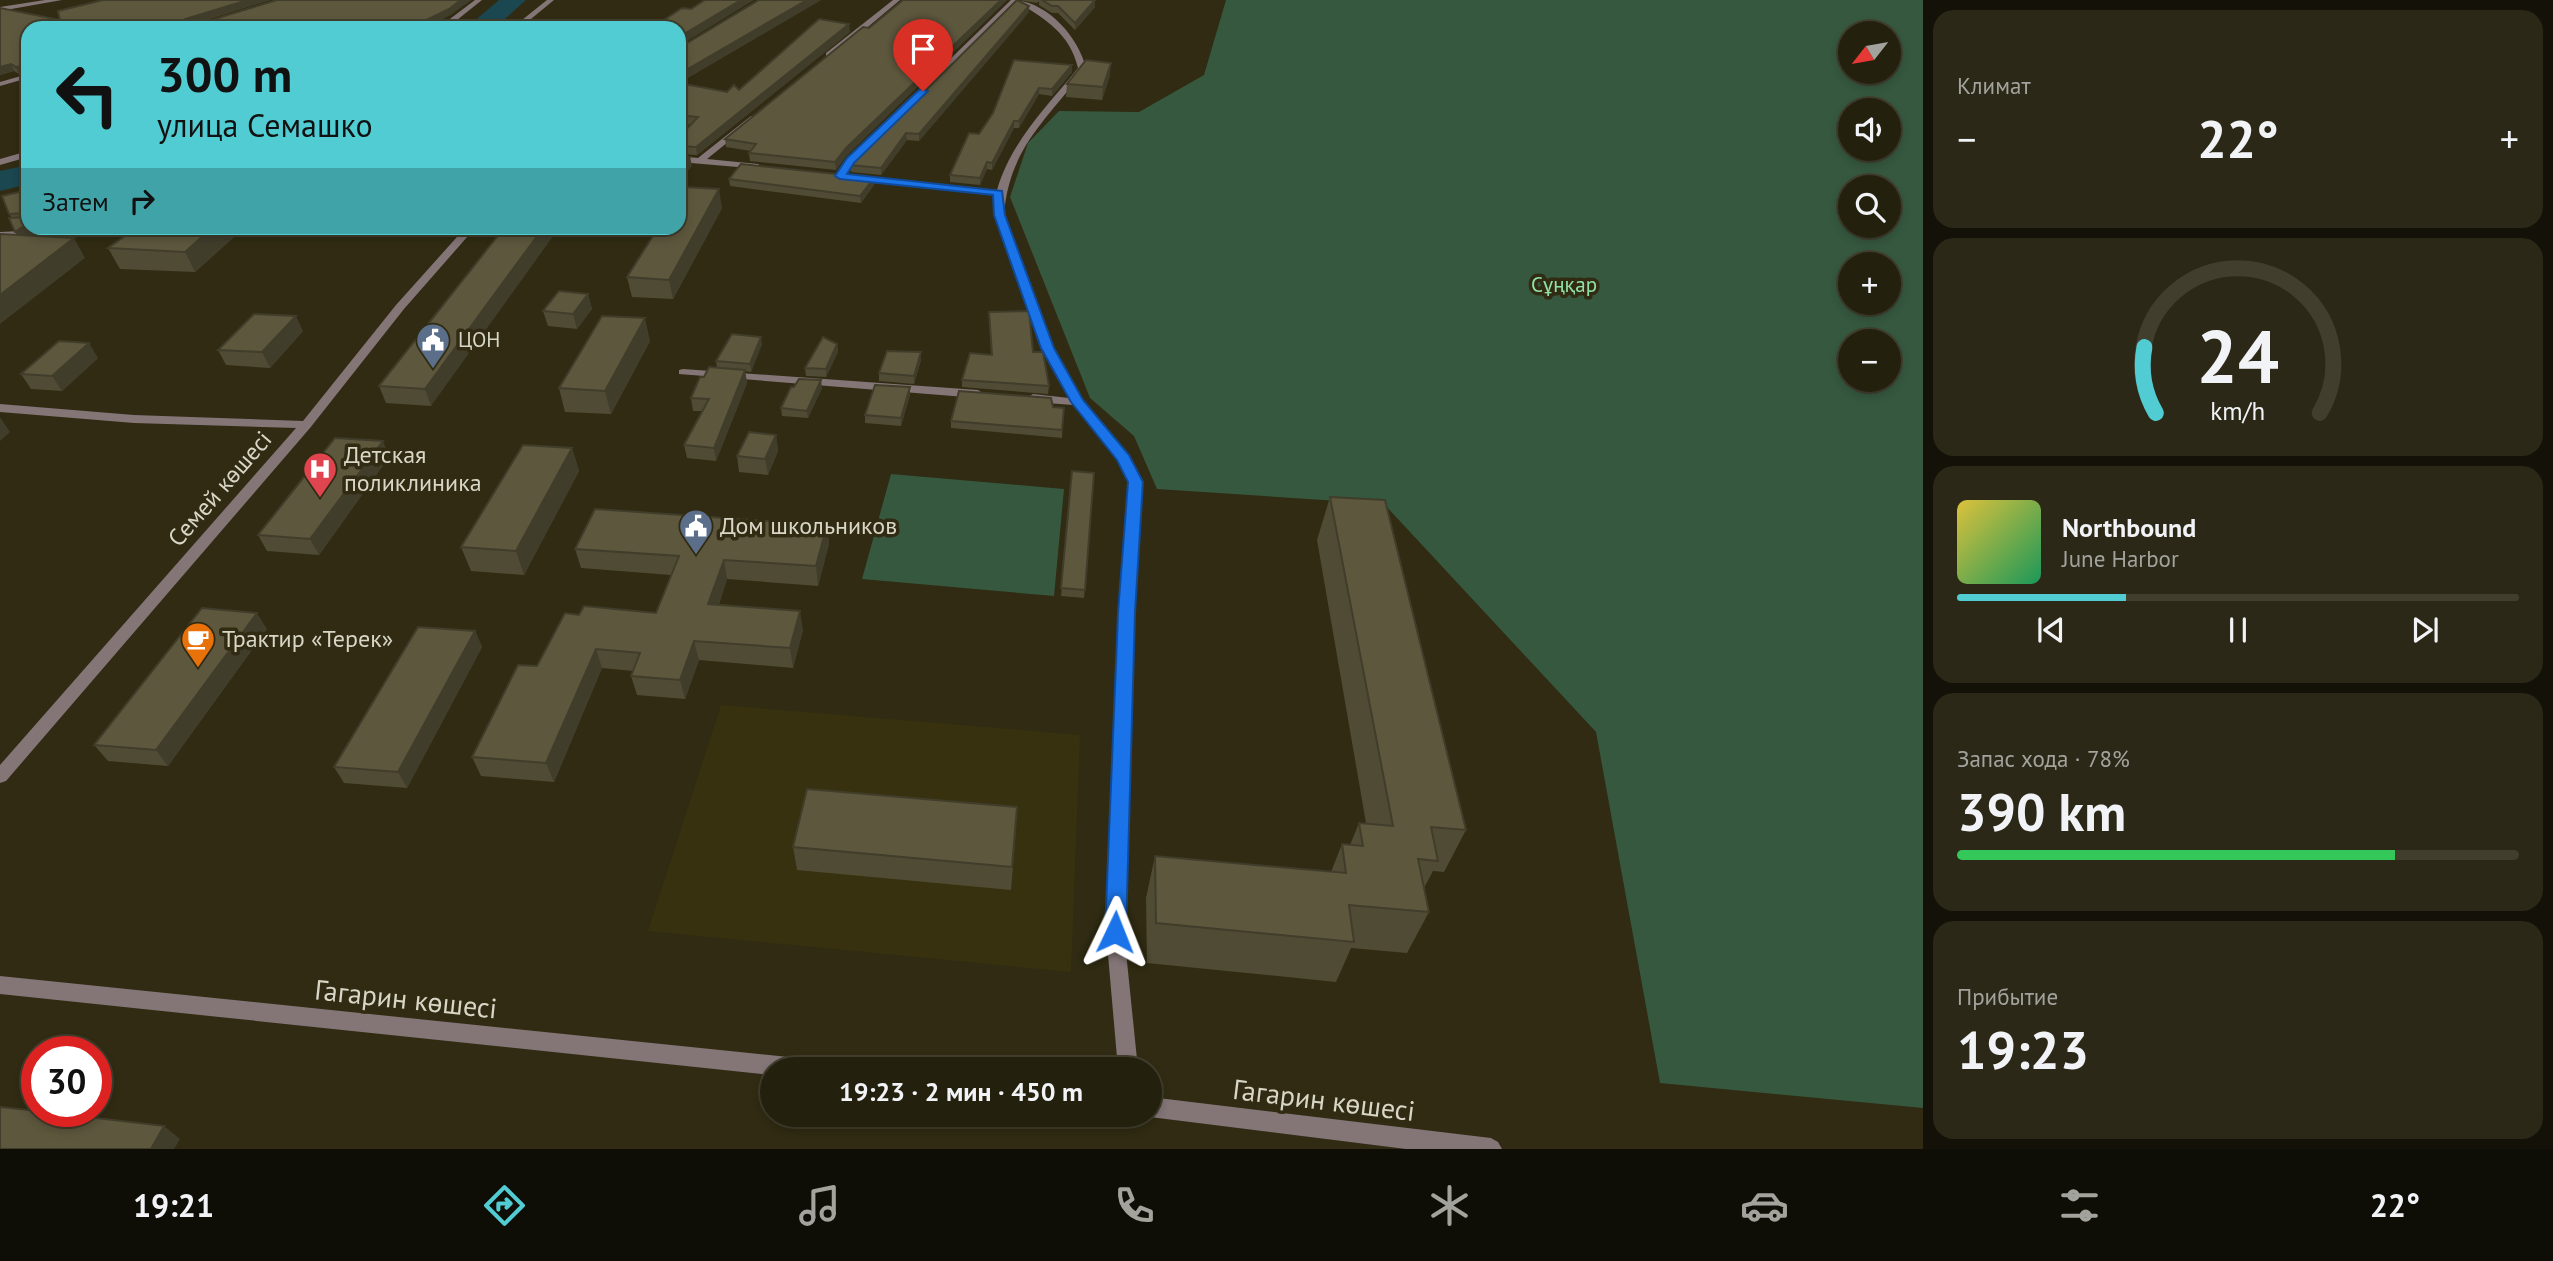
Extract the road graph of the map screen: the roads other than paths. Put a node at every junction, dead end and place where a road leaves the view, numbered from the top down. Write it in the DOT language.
graph roads {
  1 [pos="59,0"];
  2 [pos="479,0"];
  3 [pos="551,0"];
  4 [pos="897,0"];
  5 [pos="1017,0"];
  6 [pos="0,9"];
  7 [pos="451,21"];
  8 [pos="525,21"];
  9 [pos="825,59"];
  10 [pos="21,78"];
  11 [pos="0,84"];
  12 [pos="759,112"];
  13 [pos="21,156"];
  14 [pos="686,159"];
  15 [pos="701,160"];
  16 [pos="0,162"];
  17 [pos="763,168"];
  18 [pos="827,175"];
  19 [pos="840,176"];
  20 [pos="999,193"];
  21 [pos="21,234"];
  22 [pos="0,235"];
  23 [pos="464,235"];
  24 [pos="684,372"];
  25 [pos="996,395"];
  26 [pos="1023,397"];
  27 [pos="1077,402"];
  28 [pos="0,408"];
  29 [pos="306,425"];
  30 [pos="0,776"];
  31 [pos="0,985"];
  32 [pos="1127,1057"];
  33 [pos="760,1064"];
  34 [pos="1162,1108"];
  35 [pos="1490,1149"];
  1 -- 6 [label="street"];
  2 -- 7 [label="street"];
  3 -- 8 [label="street"];
  4 -- 9 [label="street"];
  5 -- 19 [label="street"];
  5 -- 20 [label="street"];
  10 -- 11 [label="street"];
  12 -- 15 [label="street"];
  13 -- 16 [label="street"];
  14 -- 15 [label="street"];
  15 -- 17 [label="street"];
  18 -- 19 [label="street"];
  19 -- 20 [label="street"];
  20 -- 27 [label="street"];
  21 -- 22 [label="street"];
  23 -- 29 [label="street, Семей көшесі"];
  24 -- 25 [label="street"];
  26 -- 27 [label="street"];
  27 -- 32 [label="street"];
  28 -- 29 [label="street"];
  29 -- 30 [label="street, Семей көшесі"];
  31 -- 33 [label="street, Гагарин көшесі"];
  34 -- 35 [label="street, Гагарин көшесі"];
}
